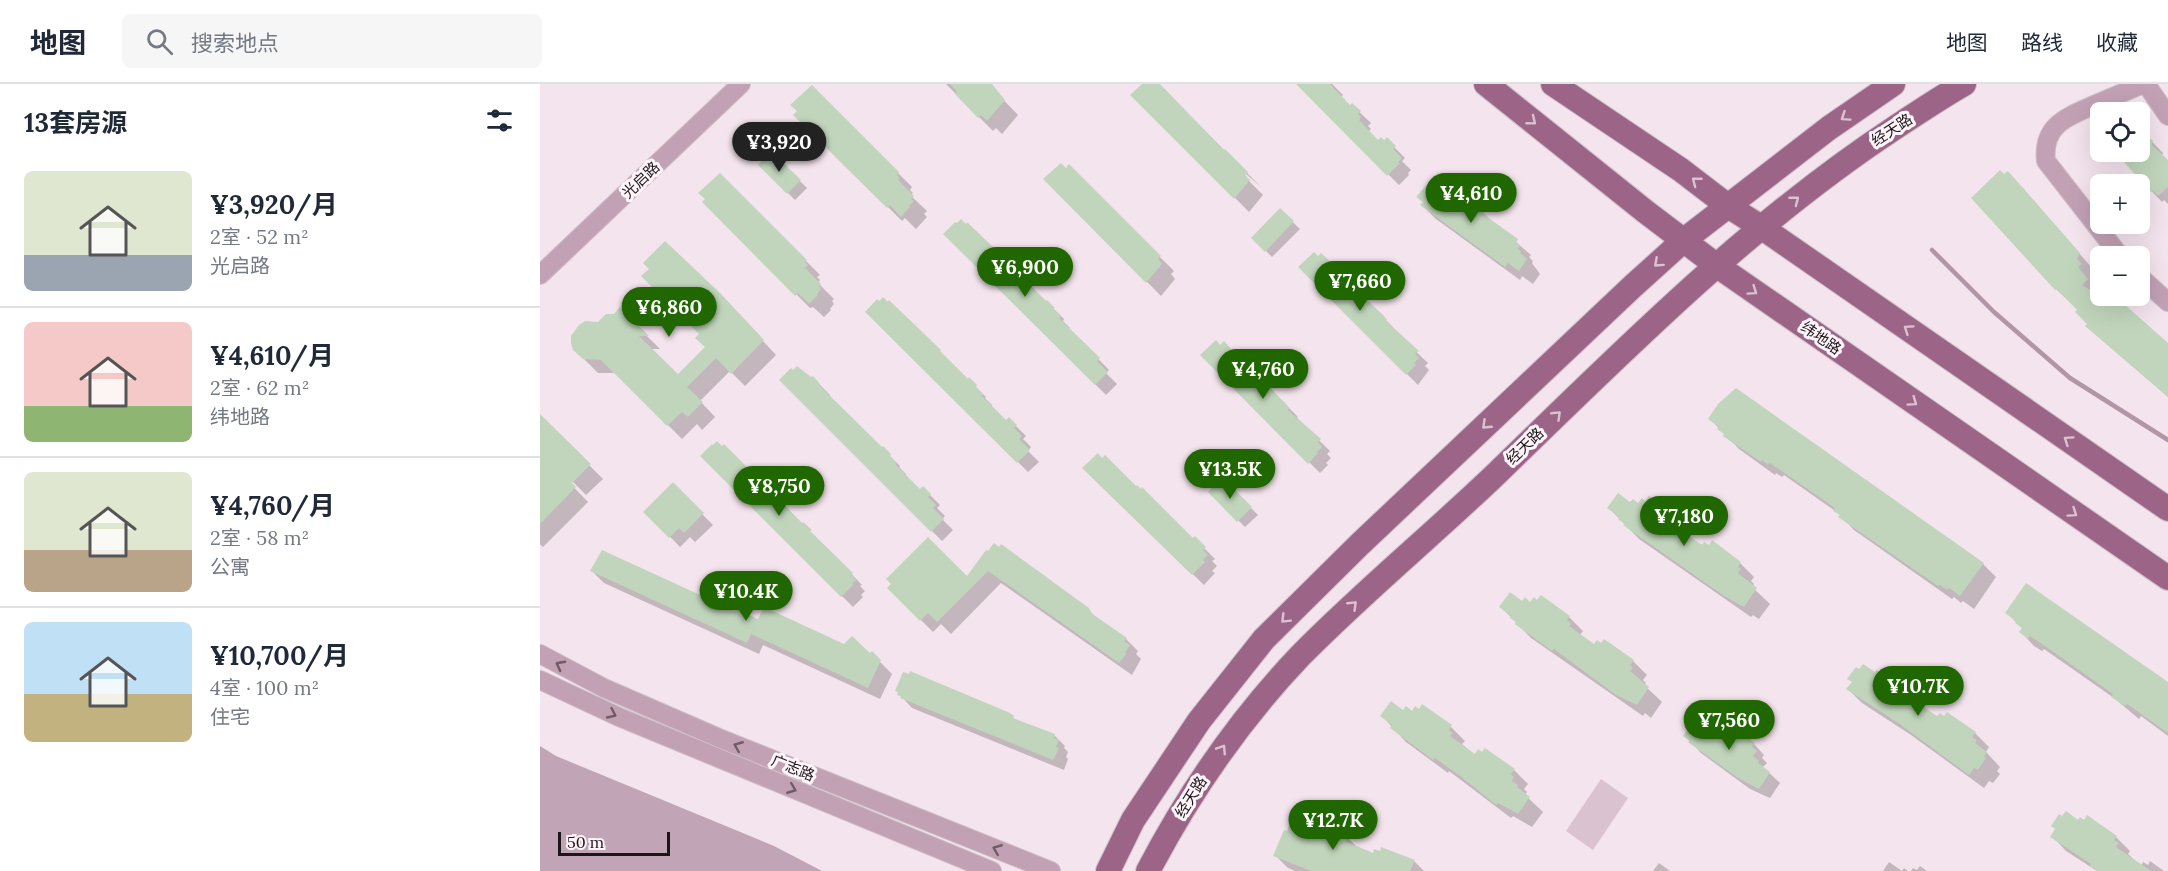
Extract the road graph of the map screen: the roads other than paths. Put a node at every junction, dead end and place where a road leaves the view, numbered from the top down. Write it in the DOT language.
graph roads {
  1 [pos="741,84"];
  2 [pos="1486,84"];
  3 [pos="1553,84"];
  4 [pos="1893,84"];
  5 [pos="1964,84"];
  6 [pos="2144,84"];
  7 [pos="2168,116"];
  8 [pos="1728,206"];
  9 [pos="1761,226"];
  10 [pos="1684,240"];
  11 [pos="2112,246"];
  12 [pos="1716,265"];
  13 [pos="540,275"];
  14 [pos="2150,286"];
  15 [pos="2168,302"];
  16 [pos="2168,509"];
  17 [pos="2168,578"];
  18 [pos="540,654"];
  19 [pos="540,680"];
  20 [pos="992,871"];
  21 [pos="1051,871"];
  22 [pos="1108,871"];
  23 [pos="1148,871"];
  1 -- 13 [label="street, 光启路"];
  2 -- 10 [label="main road, 纬地路, one-way"];
  8 -- 3 [label="main road, one-way"];
  4 -- 8 [label="main road, one-way"];
  9 -- 5 [label="main road, 经天路, one-way"];
  6 -- 7 [label="street"];
  6 -- 11 [label="street"];
  8 -- 9 [label="main road"];
  8 -- 10 [label="main road"];
  9 -- 12 [label="main road, 经天路"];
  16 -- 9 [label="main road, one-way"];
  10 -- 12 [label="main road, 纬地路"];
  10 -- 22 [label="main road, one-way"];
  12 -- 17 [label="main road, 纬地路, one-way"];
  23 -- 12 [label="main road, 经天路, one-way"];
  14 -- 15 [label="street"];
  21 -- 18 [label="street, 广志路, one-way"];
  19 -- 20 [label="street, 广志路, one-way"];
}
